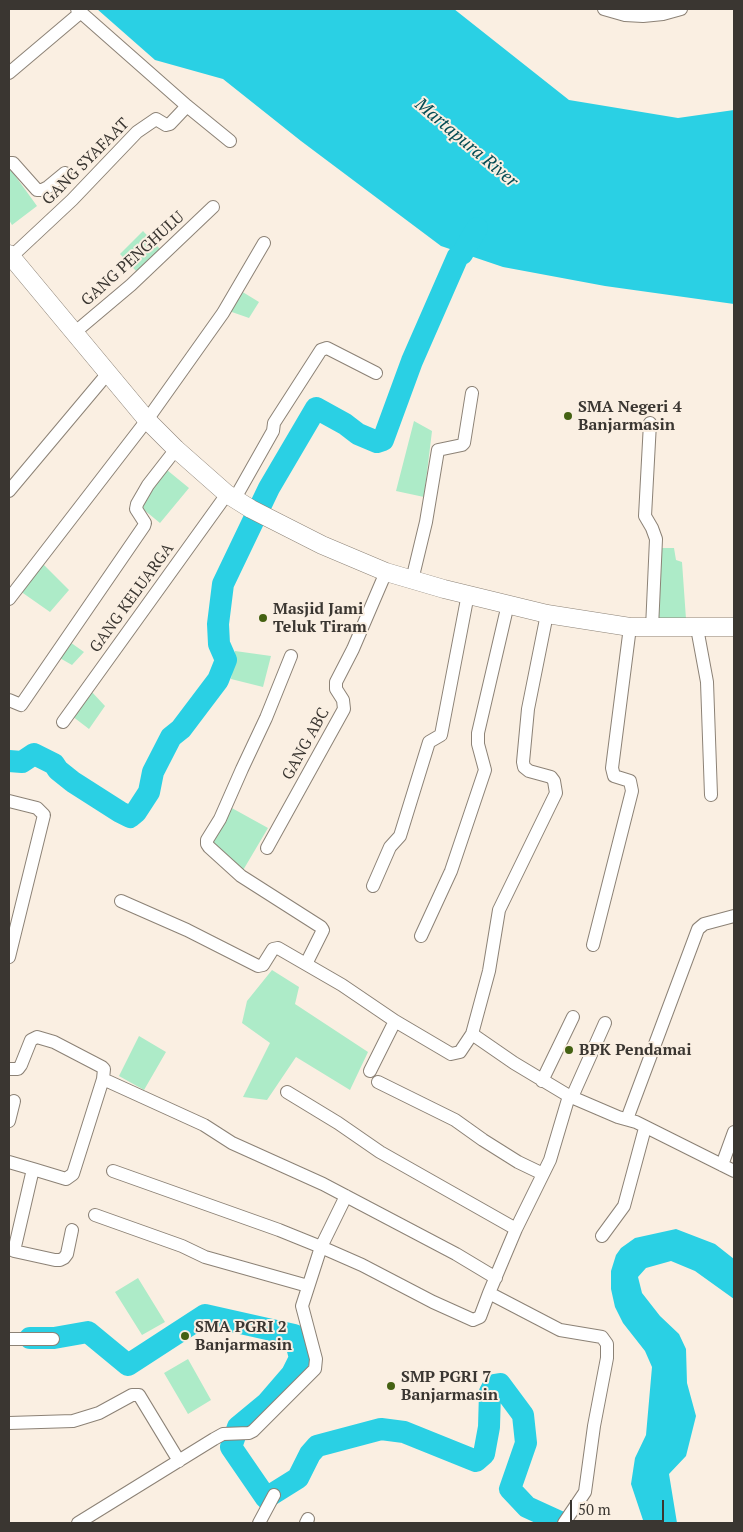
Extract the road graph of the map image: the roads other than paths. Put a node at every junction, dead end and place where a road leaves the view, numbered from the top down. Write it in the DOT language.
graph roads {
  1 [pos="604,9"];
  2 [pos="681,9"];
  3 [pos="78,11"];
  4 [pos="9,74"];
  5 [pos="187,106"];
  6 [pos="230,141"];
  7 [pos="9,163"];
  8 [pos="64,173"];
  9 [pos="213,207"];
  10 [pos="264,243"];
  11 [pos="10,256"];
  12 [pos="74,334"];
  13 [pos="376,373"];
  14 [pos="108,374"];
  15 [pos="472,393"];
  16 [pos="147,420"];
  17 [pos="650,423"];
  18 [pos="176,449"];
  19 [pos="9,491"];
  20 [pos="231,497"];
  21 [pos="386,572"];
  22 [pos="412,580"];
  23 [pos="468,594"];
  24 [pos="9,599"];
  25 [pos="508,604"];
  26 [pos="546,614"];
  27 [pos="734,627"];
  28 [pos="630,628"];
  29 [pos="652,628"];
  30 [pos="697,628"];
  31 [pos="291,656"];
  32 [pos="15,702"];
  33 [pos="63,722"];
  34 [pos="711,795"];
  35 [pos="9,801"];
  36 [pos="267,848"];
  37 [pos="373,886"];
  38 [pos="121,901"];
  39 [pos="734,916"];
  40 [pos="421,936"];
  41 [pos="593,945"];
  42 [pos="9,957"];
  43 [pos="306,964"];
  44 [pos="573,1017"];
  45 [pos="395,1021"];
  46 [pos="605,1023"];
  47 [pos="472,1034"];
  48 [pos="9,1069"];
  49 [pos="370,1071"];
  50 [pos="104,1079"];
  51 [pos="542,1081"];
  52 [pos="378,1082"];
  53 [pos="286,1092"];
  54 [pos="570,1097"];
  55 [pos="14,1102"];
  56 [pos="627,1119"];
  57 [pos="9,1121"];
  58 [pos="645,1128"];
  59 [pos="734,1132"];
  60 [pos="9,1162"];
  61 [pos="722,1165"];
  62 [pos="34,1169"];
  63 [pos="112,1171"];
  64 [pos="734,1171"];
  65 [pos="543,1174"];
  66 [pos="346,1196"];
  67 [pos="95,1215"];
  68 [pos="516,1229"];
  69 [pos="72,1230"];
  70 [pos="602,1236"];
  71 [pos="320,1247"];
  72 [pos="11,1250"];
  73 [pos="496,1278"];
  74 [pos="308,1286"];
  75 [pos="488,1293"];
  76 [pos="9,1339"];
  77 [pos="53,1339"];
  78 [pos="9,1422"];
  79 [pos="179,1461"];
  80 [pos="274,1495"];
  81 [pos="566,1520"];
  82 [pos="78,1523"];
  83 [pos="259,1523"];
  1 -- 2 [label="street"];
  3 -- 4 [label="street"];
  3 -- 5 [label="street"];
  5 -- 6 [label="street"];
  5 -- 11 [label="street, GANG SYAFAAT"];
  7 -- 8 [label="street"];
  9 -- 12 [label="street, GANG PENGHULU"];
  10 -- 16 [label="street"];
  11 -- 12 [label="street"];
  12 -- 14 [label="street"];
  13 -- 20 [label="street, GANG KELUARGA"];
  14 -- 16 [label="street"];
  14 -- 19 [label="street"];
  15 -- 22 [label="street"];
  16 -- 18 [label="street"];
  16 -- 24 [label="street"];
  17 -- 29 [label="street"];
  18 -- 20 [label="street"];
  18 -- 32 [label="street"];
  20 -- 21 [label="street"];
  20 -- 33 [label="street, GANG KELUARGA"];
  21 -- 22 [label="street"];
  21 -- 36 [label="street, GANG ABC"];
  22 -- 23 [label="street"];
  23 -- 25 [label="street"];
  23 -- 37 [label="street"];
  25 -- 26 [label="street"];
  25 -- 40 [label="street"];
  26 -- 28 [label="street"];
  26 -- 47 [label="street"];
  27 -- 30 [label="street"];
  28 -- 29 [label="street"];
  28 -- 41 [label="street"];
  29 -- 30 [label="street"];
  30 -- 34 [label="street"];
  31 -- 43 [label="street"];
  35 -- 42 [label="street"];
  38 -- 43 [label="street"];
  39 -- 56 [label="street"];
  43 -- 45 [label="street"];
  44 -- 51 [label="street"];
  45 -- 47 [label="street"];
  45 -- 49 [label="street"];
  46 -- 54 [label="street"];
  47 -- 51 [label="street"];
  48 -- 50 [label="street"];
  50 -- 62 [label="street"];
  50 -- 66 [label="street"];
  51 -- 54 [label="street"];
  52 -- 65 [label="street"];
  53 -- 68 [label="street"];
  54 -- 56 [label="street"];
  54 -- 65 [label="street"];
  55 -- 57 [label="street"];
  56 -- 58 [label="street"];
  58 -- 61 [label="street"];
  58 -- 70 [label="street"];
  59 -- 61 [label="street"];
  60 -- 62 [label="street"];
  61 -- 64 [label="street"];
  62 -- 72 [label="street"];
  63 -- 71 [label="street"];
  65 -- 68 [label="street"];
  66 -- 71 [label="street"];
  66 -- 73 [label="street"];
  67 -- 74 [label="street"];
  68 -- 73 [label="street"];
  69 -- 72 [label="street"];
  71 -- 74 [label="street"];
  71 -- 75 [label="street"];
  73 -- 75 [label="street"];
  74 -- 79 [label="street"];
  75 -- 81 [label="street"];
  76 -- 77 [label="street"];
  78 -- 79 [label="street"];
  79 -- 82 [label="street"];
  80 -- 83 [label="street"];
}
